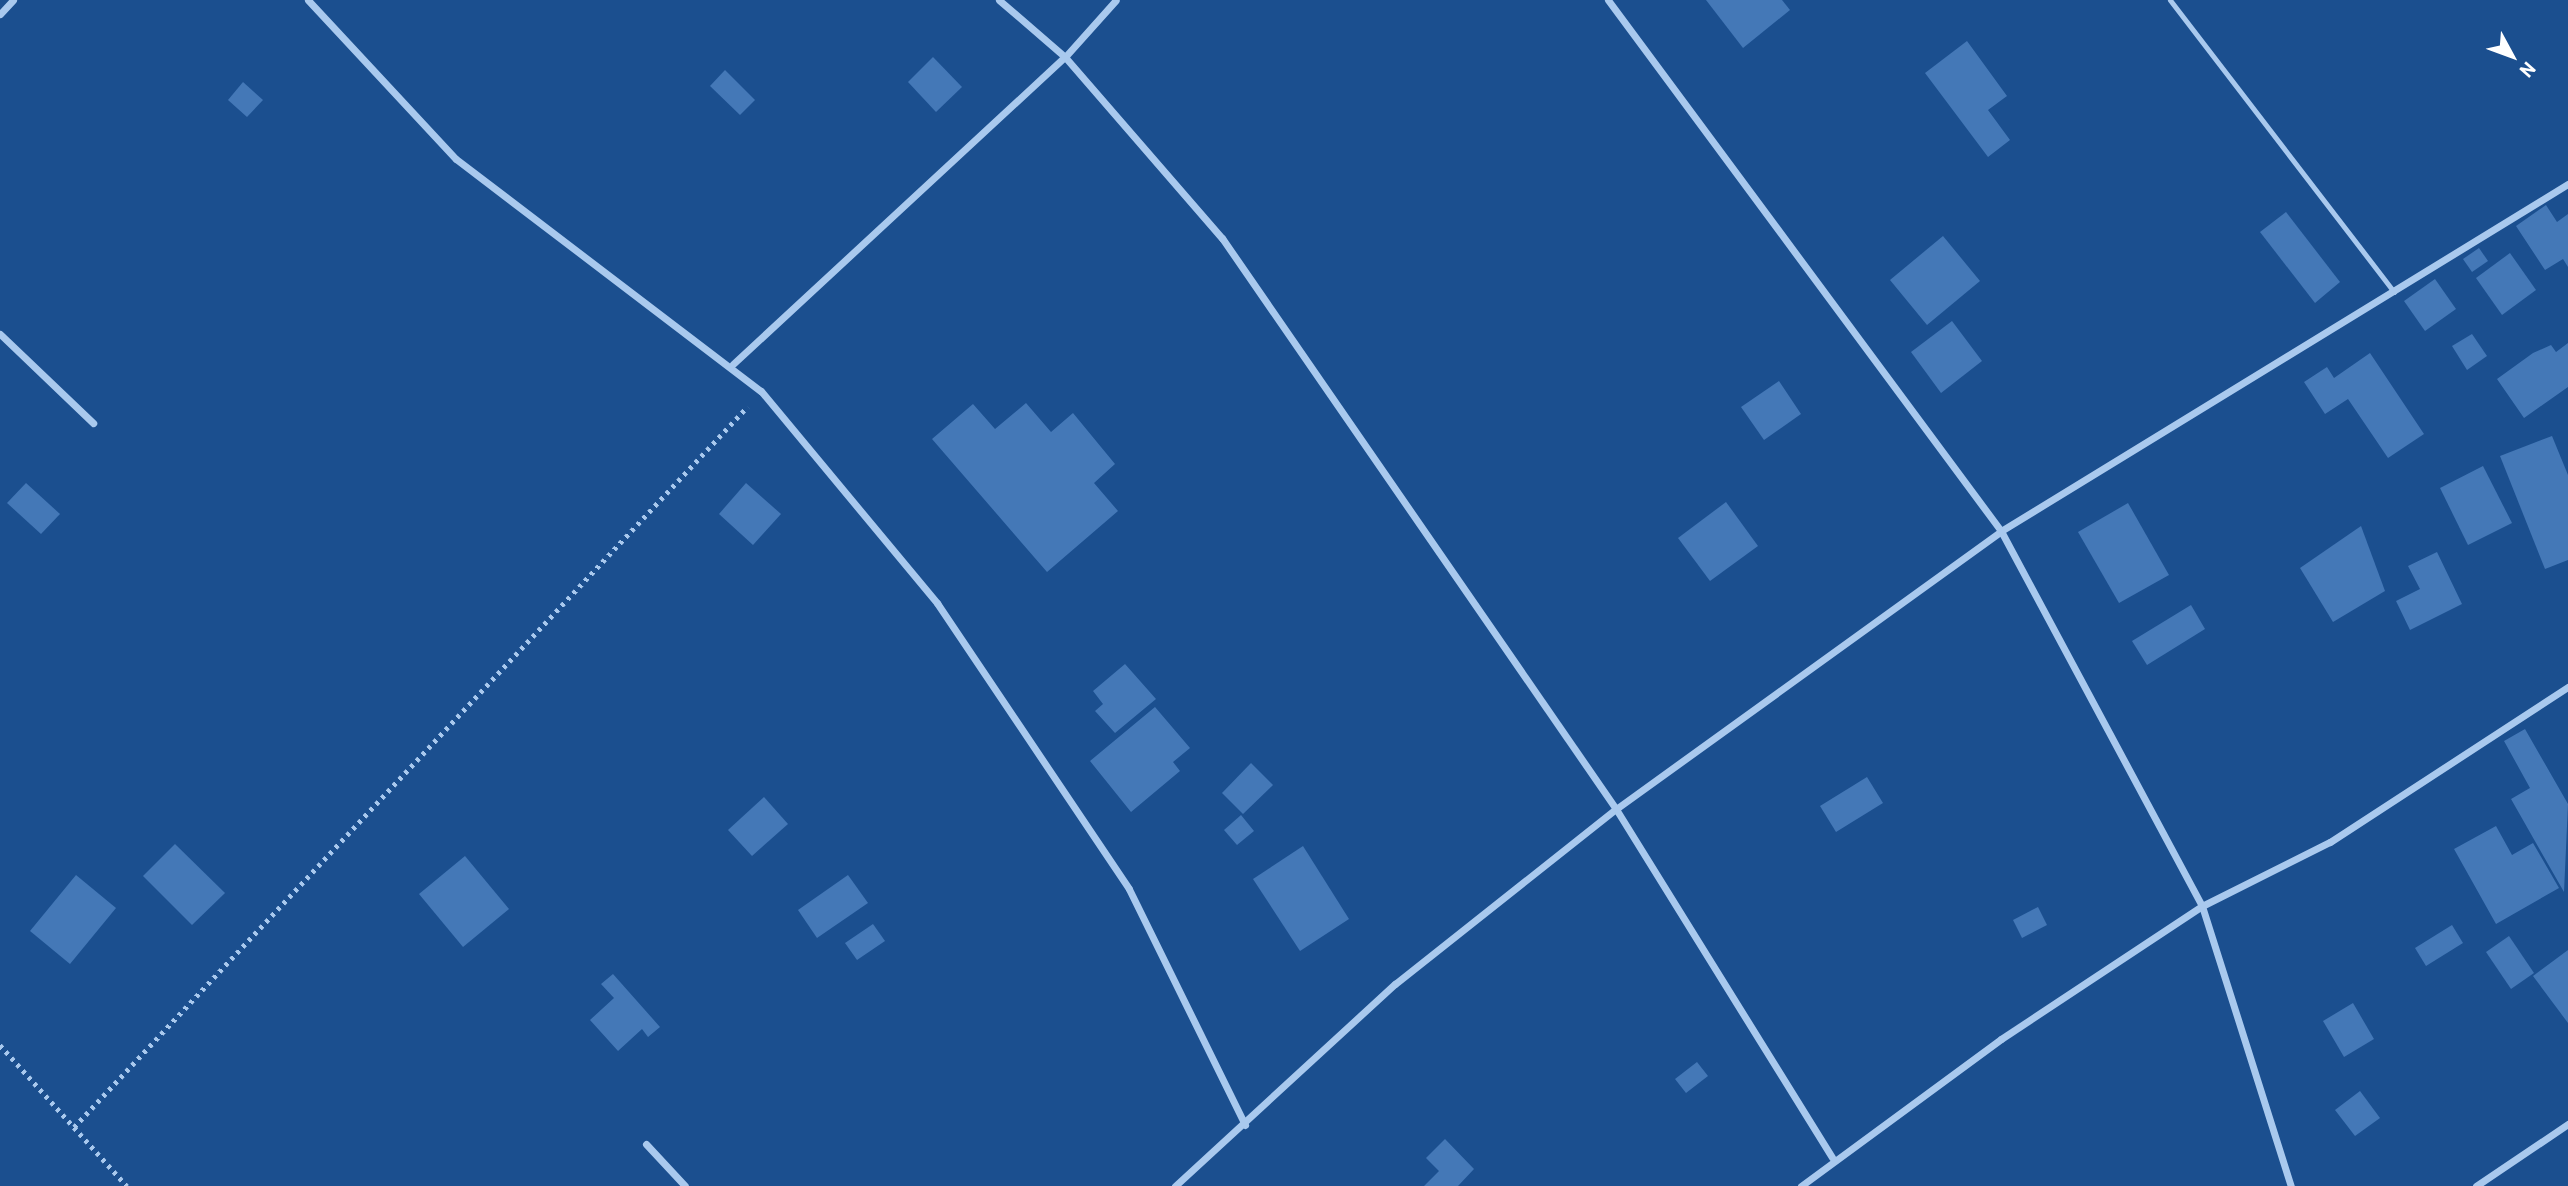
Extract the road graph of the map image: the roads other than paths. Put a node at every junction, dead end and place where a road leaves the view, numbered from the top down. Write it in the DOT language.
graph roads {
  1 [pos="13,0"];
  2 [pos="308,0"];
  3 [pos="999,0"];
  4 [pos="1116,0"];
  5 [pos="1608,0"];
  6 [pos="2170,0"];
  7 [pos="0,14"];
  8 [pos="1065,57"];
  9 [pos="2568,184"];
  10 [pos="2395,293"];
  11 [pos="0,334"];
  12 [pos="733,364"];
  13 [pos="93,423"];
  14 [pos="2001,531"];
  15 [pos="2568,687"];
  16 [pos="1616,809"];
  17 [pos="2202,906"];
  18 [pos="2568,1124"];
  19 [pos="1245,1125"];
  20 [pos="646,1144"];
  21 [pos="1832,1158"];
  22 [pos="685,1186"];
  23 [pos="1175,1186"];
  24 [pos="1801,1186"];
  25 [pos="2291,1186"];
  26 [pos="2476,1186"];
  1 -- 7 [label="street"];
  2 -- 12 [label="street"];
  3 -- 8 [label="street"];
  4 -- 8 [label="street"];
  5 -- 14 [label="street"];
  6 -- 10 [label="lane"];
  8 -- 12 [label="street"];
  8 -- 16 [label="street"];
  9 -- 10 [label="street"];
  10 -- 14 [label="street"];
  11 -- 13 [label="street"];
  12 -- 19 [label="street"];
  14 -- 16 [label="street"];
  14 -- 17 [label="street"];
  15 -- 17 [label="street"];
  16 -- 19 [label="street"];
  16 -- 21 [label="street"];
  17 -- 21 [label="street"];
  17 -- 25 [label="street"];
  18 -- 26 [label="street"];
  19 -- 23 [label="street"];
  20 -- 22 [label="street"];
  21 -- 24 [label="street"];
}
